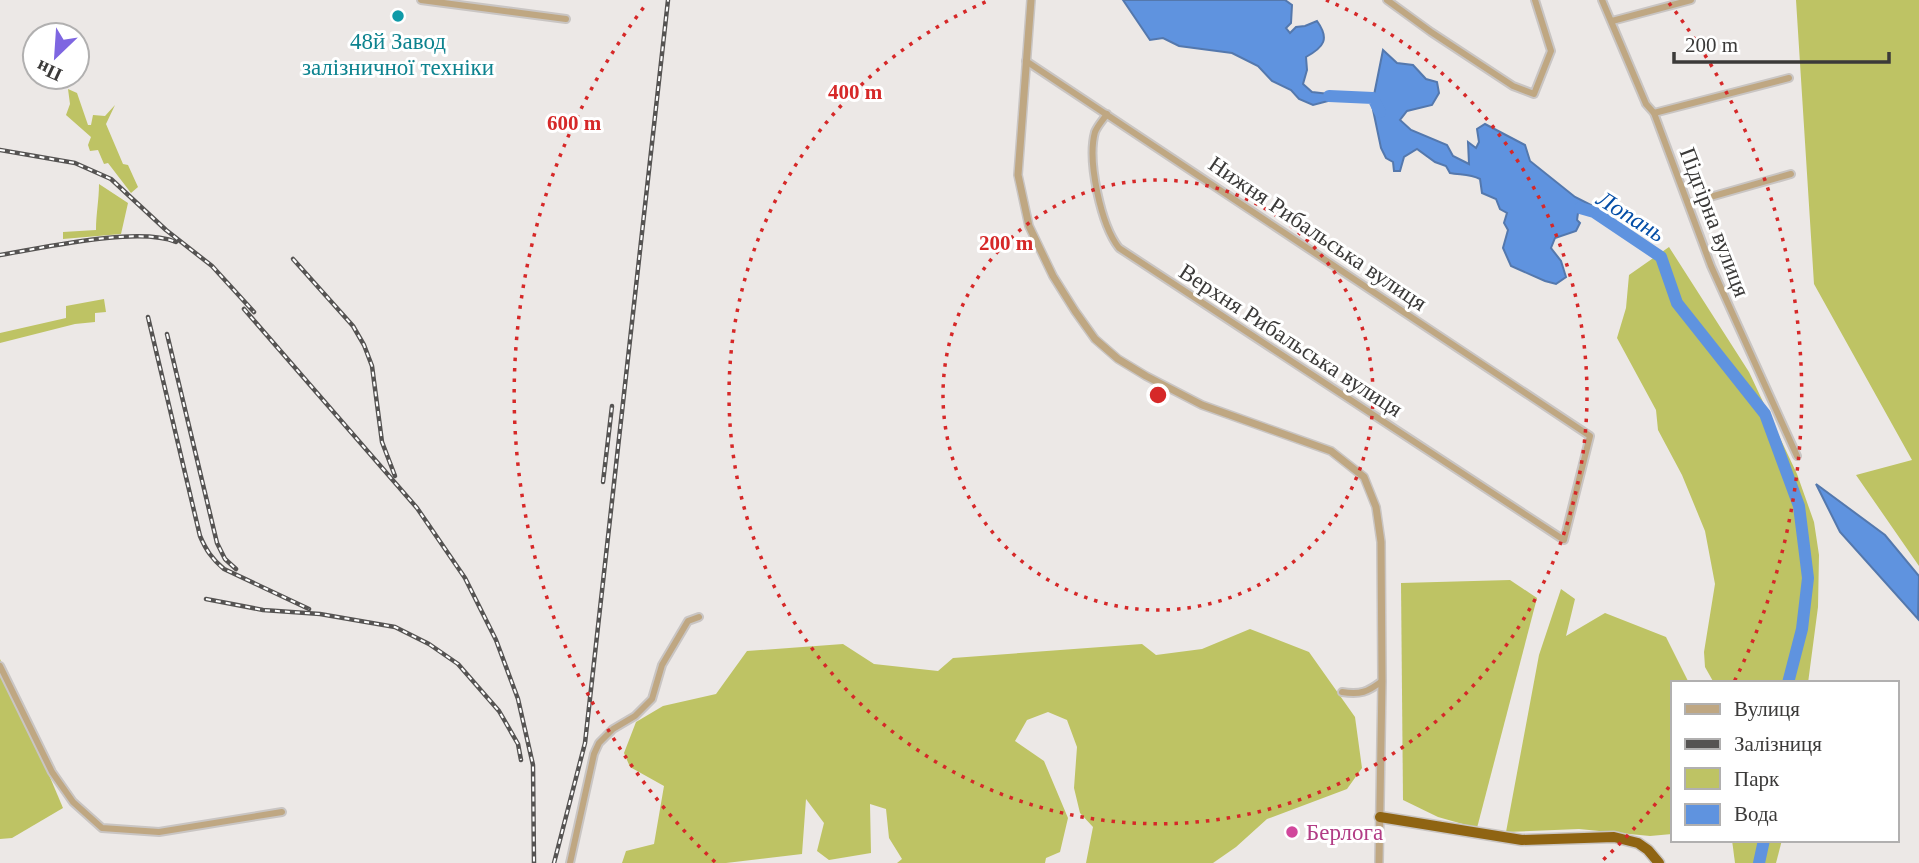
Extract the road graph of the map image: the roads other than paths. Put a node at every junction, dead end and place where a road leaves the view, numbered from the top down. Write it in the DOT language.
graph roads {
  1 [pos="421,0"];
  2 [pos="1031,0"];
  3 [pos="1387,0"];
  4 [pos="1535,0"];
  5 [pos="1602,0"];
  6 [pos="1690,0"];
  7 [pos="566,19"];
  8 [pos="1612,21"];
  9 [pos="1026,61"];
  10 [pos="1789,78"];
  11 [pos="1654,113"];
  12 [pos="1107,114"];
  13 [pos="1791,174"];
  14 [pos="1689,203"];
  15 [pos="1797,456"];
  16 [pos="1564,540"];
  17 [pos="699,617"];
  18 [pos="0,666"];
  19 [pos="1382,681"];
  20 [pos="1342,692"];
  21 [pos="282,812"];
  22 [pos="1380,817"];
  23 [pos="570,863"];
  24 [pos="1379,863"];
  25 [pos="1659,863"];
  1 -- 7 [label="street"];
  2 -- 9 [label="street"];
  3 -- 4 [label="street"];
  5 -- 8 [label="street, Підгірна вулиця"];
  6 -- 8 [label="street"];
  8 -- 11 [label="street, Підгірна вулиця"];
  9 -- 12 [label="street, Нижня Рибальська вулиця"];
  9 -- 19 [label="street"];
  10 -- 11 [label="street"];
  11 -- 14 [label="street, Підгірна вулиця"];
  12 -- 16 [label="street, Верхня Рибальська вулиця"];
  12 -- 16 [label="street, Нижня Рибальська вулиця"];
  13 -- 14 [label="street"];
  14 -- 15 [label="street, Підгірна вулиця"];
  17 -- 23 [label="street"];
  18 -- 21 [label="street"];
  19 -- 20 [label="street"];
  19 -- 22 [label="street"];
  22 -- 24 [label="street"];
  22 -- 25 [label="highway"];
}
